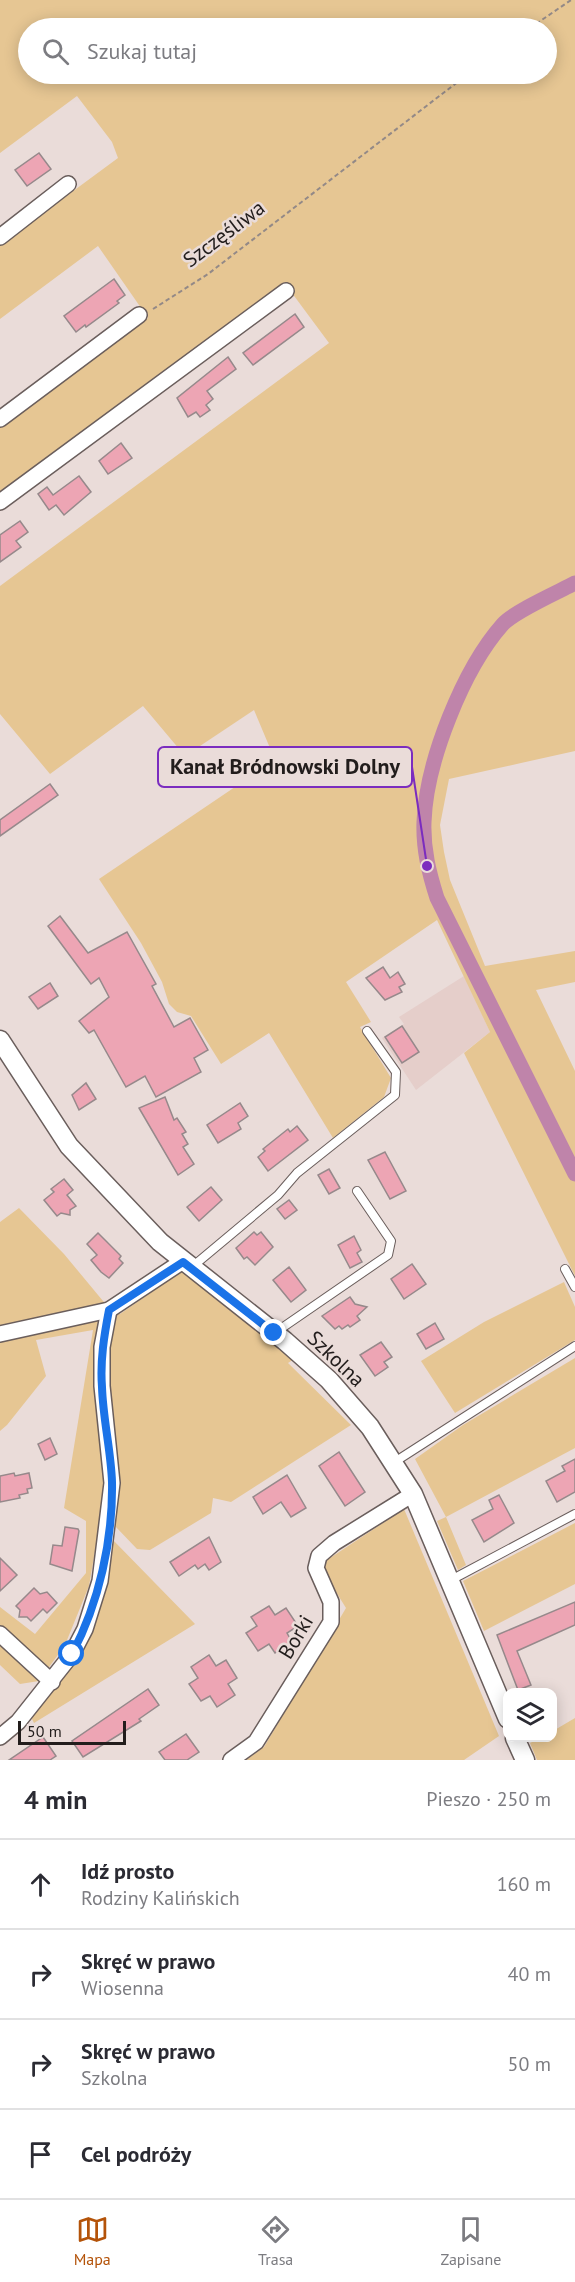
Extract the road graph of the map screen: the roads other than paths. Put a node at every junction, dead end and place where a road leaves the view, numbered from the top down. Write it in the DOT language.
graph roads {
  1 [pos="68,184"];
  2 [pos="0,237"];
  3 [pos="286,291"];
  4 [pos="140,315"];
  5 [pos="0,419"];
  6 [pos="0,502"];
  7 [pos="367,1031"];
  8 [pos="0,1040"];
  9 [pos="357,1191"];
  10 [pos="187,1265"];
  11 [pos="565,1269"];
  12 [pos="575,1287"];
  13 [pos="109,1310"];
  14 [pos="274,1333"];
  15 [pos="0,1334"];
  16 [pos="575,1346"];
  17 [pos="393,1463"];
  18 [pos="413,1494"];
  19 [pos="575,1514"];
  20 [pos="449,1580"];
  21 [pos="0,1634"];
  22 [pos="52,1682"];
  23 [pos="503,1709"];
  24 [pos="0,1737"];
  25 [pos="517,1742"];
  26 [pos="231,1760"];
  27 [pos="525,1760"];
  1 -- 2 [label="street"];
  3 -- 6 [label="street"];
  4 -- 5 [label="street"];
  7 -- 10 [label="lane"];
  8 -- 10 [label="street, Szkolna"];
  9 -- 14 [label="lane"];
  10 -- 13 [label="street"];
  10 -- 14 [label="street, Szkolna"];
  11 -- 12 [label="lane"];
  13 -- 15 [label="street"];
  13 -- 22 [label="street"];
  14 -- 17 [label="street, Szkolna"];
  16 -- 17 [label="lane"];
  17 -- 18 [label="street, Szkolna"];
  18 -- 20 [label="street, Szkolna"];
  18 -- 26 [label="street, Borki"];
  19 -- 20 [label="lane"];
  20 -- 23 [label="street, Szkolna"];
  21 -- 22 [label="street"];
  22 -- 24 [label="street"];
  25 -- 27 [label="street"];
}
